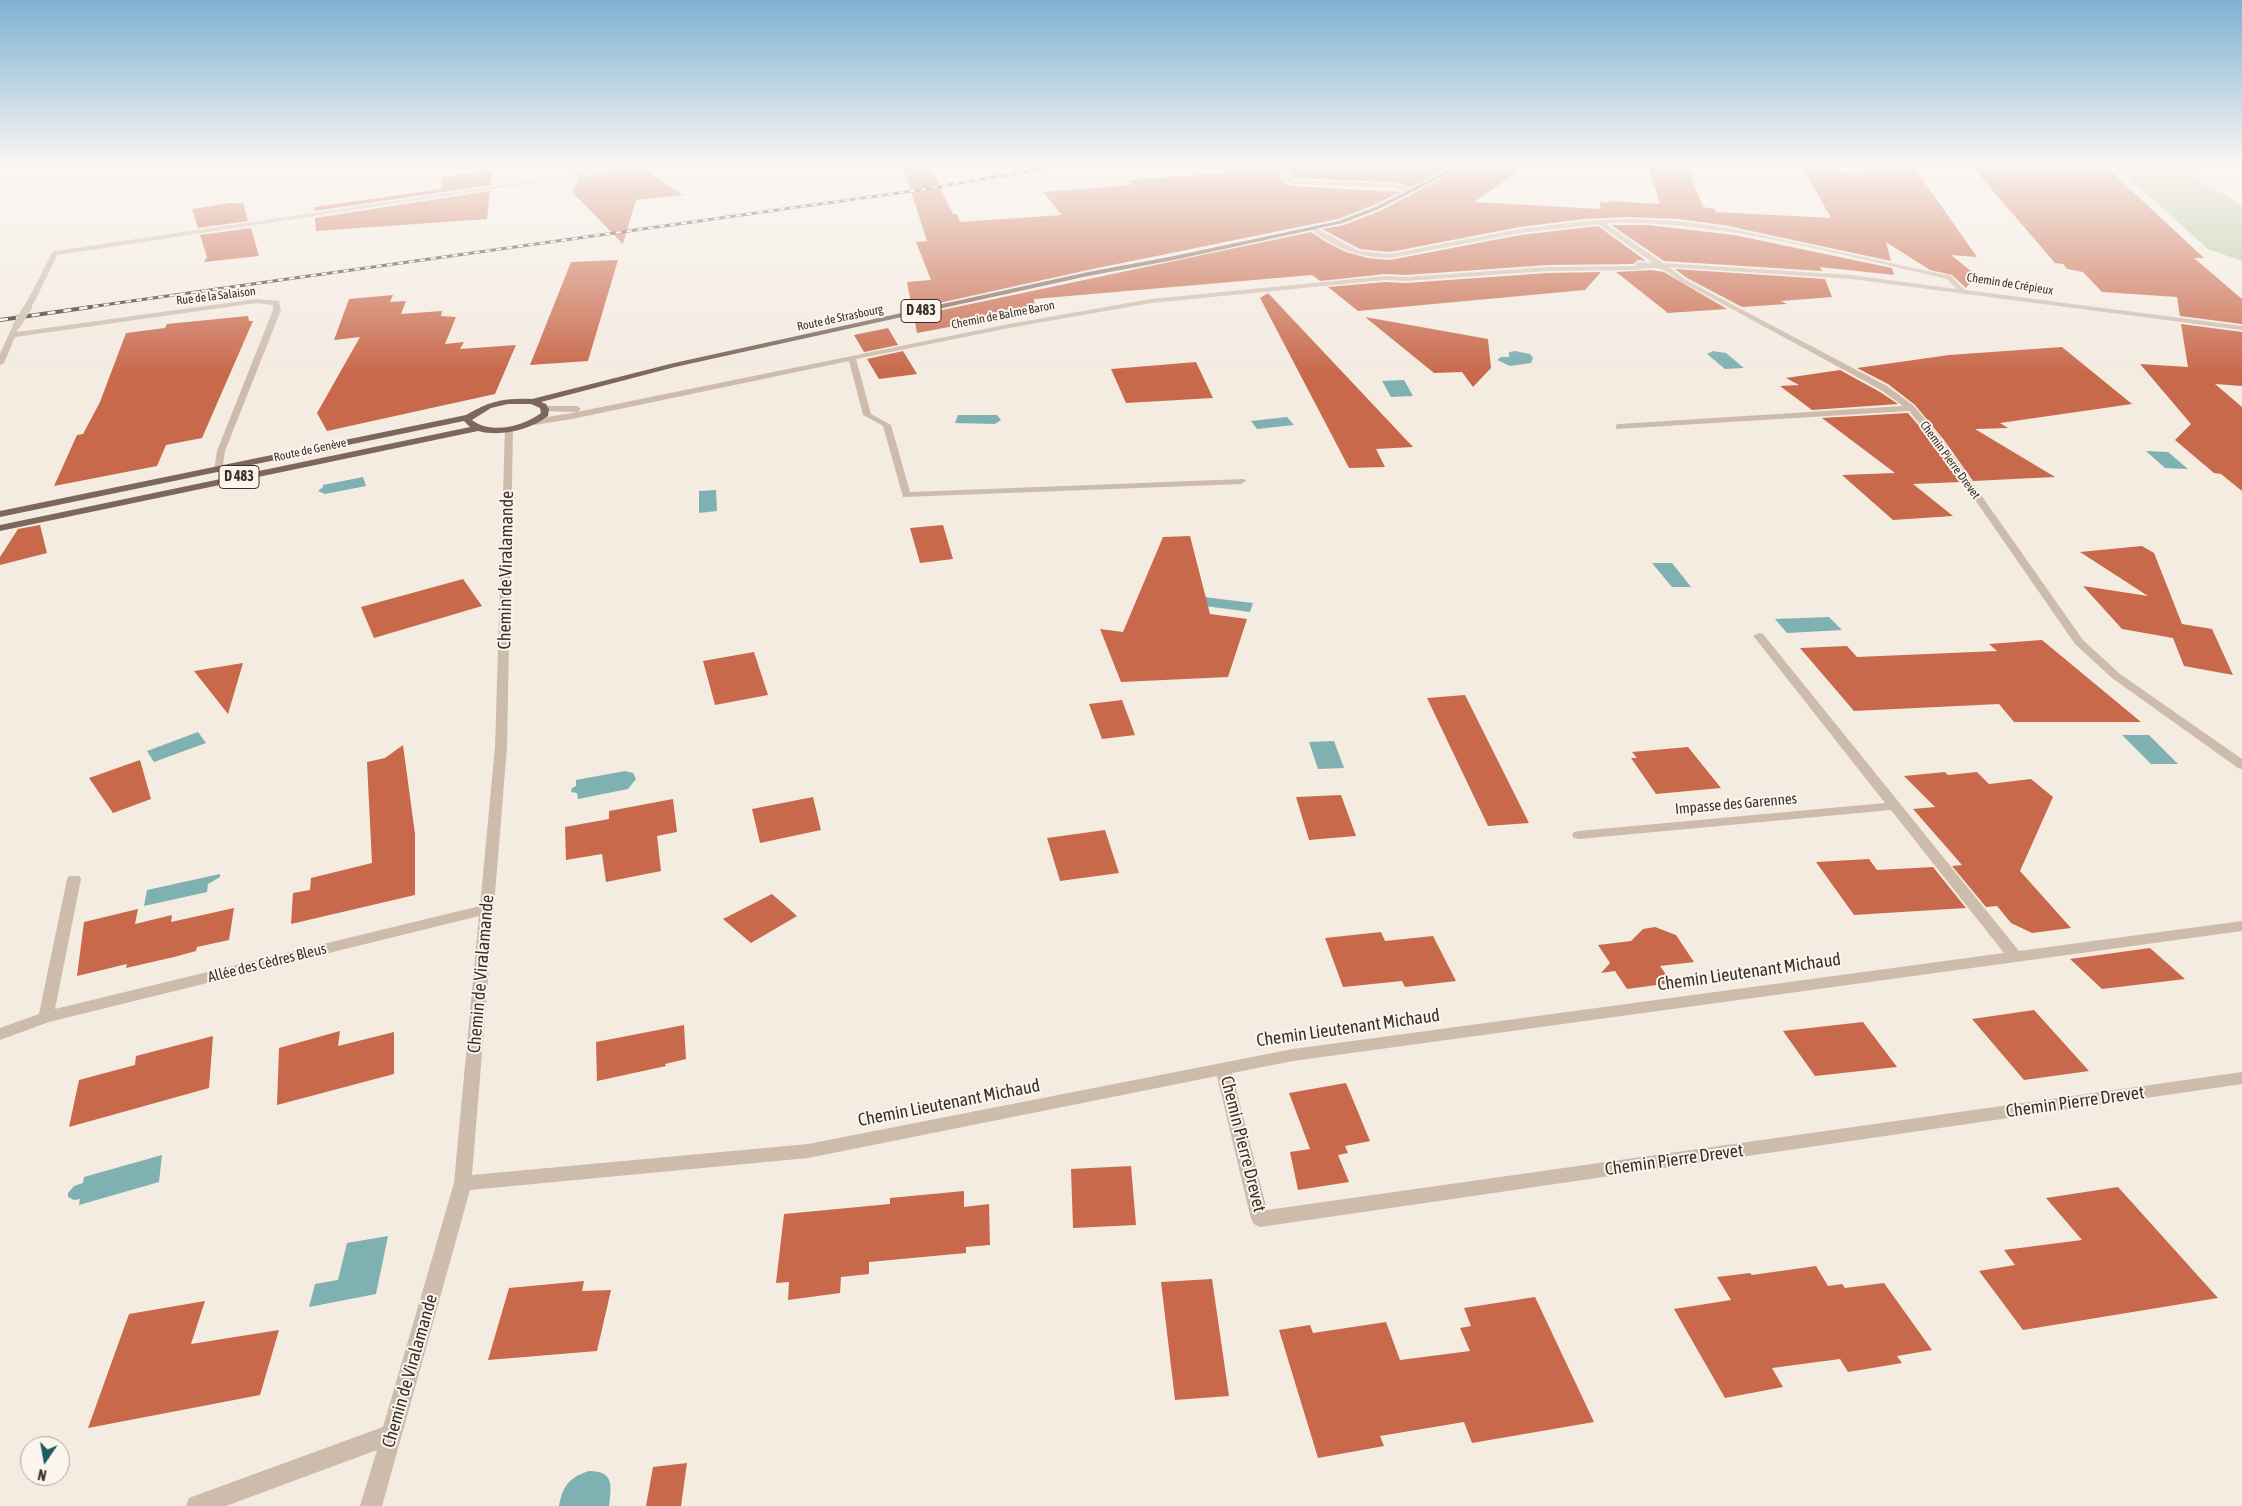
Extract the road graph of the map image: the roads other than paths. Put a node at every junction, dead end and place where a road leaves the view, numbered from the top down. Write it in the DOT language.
graph roads {
  1 [pos="188,233"];
  2 [pos="1286,233"];
  3 [pos="1322,233"];
  4 [pos="1505,233"];
  5 [pos="1616,233"];
  6 [pos="1746,233"];
  7 [pos="1663,266"];
  8 [pos="1962,290"];
  9 [pos="2242,328"];
  10 [pos="12,336"];
  11 [pos="0,338"];
  12 [pos="852,358"];
  13 [pos="0,363"];
  14 [pos="532,402"];
  15 [pos="1911,408"];
  16 [pos="545,409"];
  17 [pos="599,409"];
  18 [pos="469,417"];
  19 [pos="534,422"];
  20 [pos="1619,426"];
  21 [pos="478,428"];
  22 [pos="509,429"];
  23 [pos="220,470"];
  24 [pos="1241,481"];
  25 [pos="0,514"];
  26 [pos="0,528"];
  27 [pos="1759,636"];
  28 [pos="2242,765"];
  29 [pos="1895,806"];
  30 [pos="1579,835"];
  31 [pos="74,879"];
  32 [pos="487,909"];
  33 [pos="2242,926"];
  34 [pos="2015,956"];
  35 [pos="46,1017"];
  36 [pos="0,1034"];
  37 [pos="1223,1068"];
  38 [pos="2242,1078"];
  39 [pos="462,1184"];
  40 [pos="392,1434"];
  41 [pos="197,1506"];
  42 [pos="372,1506"];
  1 -- 10 [label="street, bridge"];
  2 -- 14 [label="main road, Route de Strasbourg / D 483"];
  3 -- 4 [label="street, Chemin de Crépieux"];
  5 -- 7 [label="street, Chemin Pierre Drevet"];
  6 -- 8 [label="street, Chemin de Crépieux"];
  7 -- 8 [label="street, Chemin de Balme Baron"];
  7 -- 12 [label="street, Chemin de Balme Baron"];
  7 -- 15 [label="street, Chemin Pierre Drevet"];
  8 -- 9 [label="street, Chemin de Crépieux"];
  10 -- 11 [label="street"];
  10 -- 13 [label="street"];
  10 -- 23 [label="street, Rue de la Salaison"];
  12 -- 17 [label="street, Chemin de Balme Baron"];
  12 -- 24 [label="street"];
  14 -- 16 [label="main road"];
  14 -- 18 [label="main road, Route de Strasbourg"];
  15 -- 20 [label="street"];
  15 -- 28 [label="street, Chemin Pierre Drevet"];
  16 -- 17 [label="street, Chemin de Balme Baron"];
  16 -- 19 [label="main road"];
  17 -- 19 [label="street, Chemin de Balme Baron"];
  18 -- 21 [label="main road"];
  18 -- 23 [label="main road, Route de Genève / D 483"];
  19 -- 22 [label="main road, Route de Genève"];
  21 -- 22 [label="main road, Route de Genève"];
  21 -- 26 [label="main road, Route de Genève / D 483"];
  22 -- 32 [label="street, Chemin de Viralamande"];
  23 -- 25 [label="main road, Route de Genève / D 483"];
  27 -- 29 [label="street"];
  29 -- 30 [label="street, Impasse des Garennes"];
  29 -- 34 [label="street"];
  31 -- 35 [label="street"];
  32 -- 35 [label="street, Allée des Cèdres Bleus"];
  32 -- 39 [label="street, Chemin de Viralamande"];
  33 -- 34 [label="street, Chemin Lieutenant Michaud"];
  34 -- 37 [label="street, Chemin Lieutenant Michaud"];
  35 -- 36 [label="street, Allée des Cèdres Bleus"];
  37 -- 38 [label="street, Chemin Pierre Drevet"];
  37 -- 39 [label="street, Chemin Lieutenant Michaud"];
  39 -- 40 [label="street, Chemin de Viralamande"];
  40 -- 41 [label="street"];
  40 -- 42 [label="street, Chemin de Viralamande"];
}
